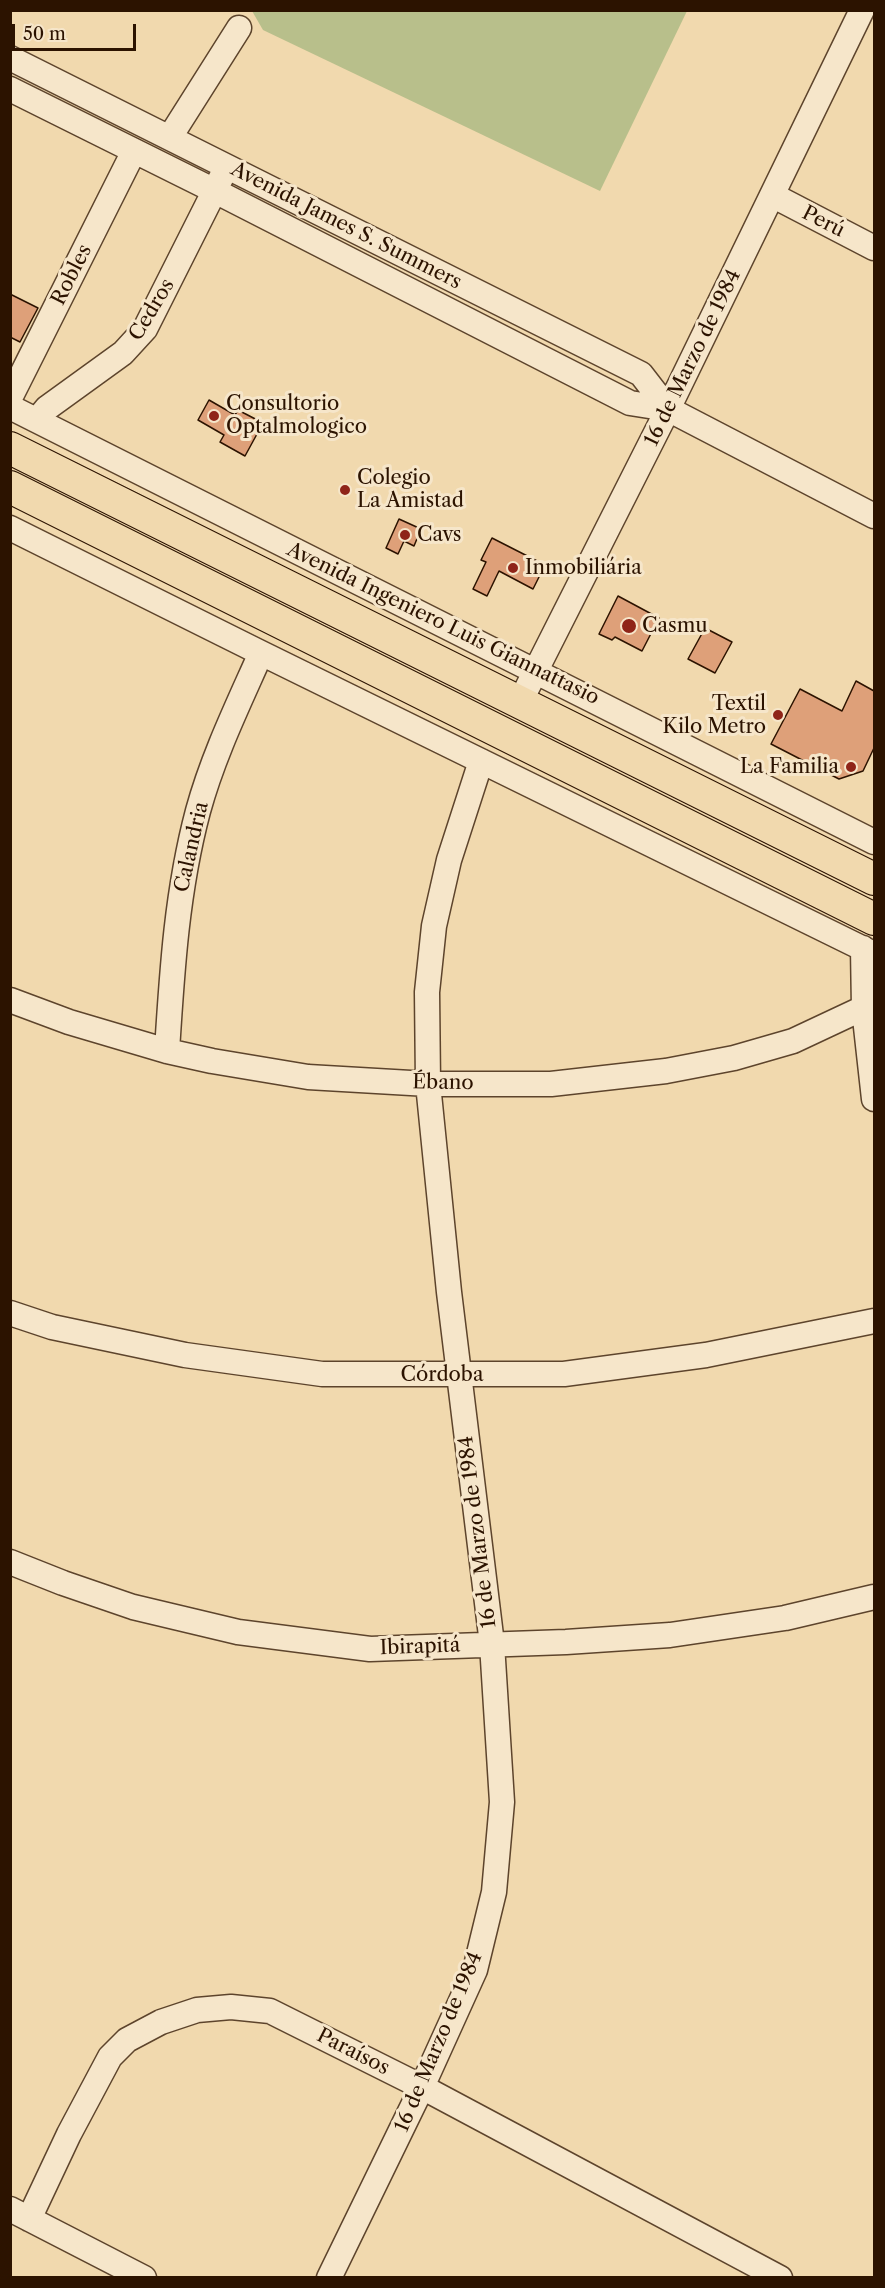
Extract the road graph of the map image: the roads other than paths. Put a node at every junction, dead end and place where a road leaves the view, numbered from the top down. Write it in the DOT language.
graph roads {
  1 [pos="862,10"];
  2 [pos="239,28"];
  3 [pos="10,58"];
  4 [pos="10,89"];
  5 [pos="170,137"];
  6 [pos="134,151"];
  7 [pos="227,166"];
  8 [pos="215,191"];
  9 [pos="772,195"];
  10 [pos="874,248"];
  11 [pos="10,398"];
  12 [pos="10,407"];
  13 [pos="668,409"];
  14 [pos="37,420"];
  15 [pos="10,448"];
  16 [pos="10,487"];
  17 [pos="874,516"];
  18 [pos="12,533"];
  19 [pos="261,653"];
  20 [pos="537,671"];
  21 [pos="520,702"];
  22 [pos="481,760"];
  23 [pos="872,834"];
  24 [pos="863,873"];
  25 [pos="874,919"];
  26 [pos="869,951"];
  27 [pos="10,1000"];
  28 [pos="869,1006"];
  29 [pos="167,1051"];
  30 [pos="428,1084"];
  31 [pos="874,1099"];
  32 [pos="10,1313"];
  33 [pos="874,1321"];
  34 [pos="459,1375"];
  35 [pos="10,1562"];
  36 [pos="874,1597"];
  37 [pos="492,1644"];
  38 [pos="422,2087"];
  39 [pos="20,2214"];
  40 [pos="144,2277"];
  41 [pos="329,2277"];
  42 [pos="780,2277"];
  1 -- 9 [label="street, 16 de Marzo de 1984"];
  2 -- 5 [label="street"];
  3 -- 5 [label="street, Avenida James S. Summers"];
  4 -- 6 [label="street, Avenida James S. Summers"];
  5 -- 7 [label="street, Avenida James S. Summers"];
  6 -- 8 [label="street, Avenida James S. Summers"];
  6 -- 11 [label="street, Robles"];
  7 -- 8 [label="street, Cedros"];
  7 -- 13 [label="street, Avenida James S. Summers"];
  8 -- 13 [label="street, Avenida James S. Summers"];
  8 -- 14 [label="street, Cedros"];
  9 -- 10 [label="street, Perú"];
  9 -- 13 [label="street, 16 de Marzo de 1984"];
  12 -- 14 [label="street, Avenida Ingeniero Luis Giannattasio"];
  13 -- 17 [label="street, Avenida James S. Summers"];
  13 -- 20 [label="street, 16 de Marzo de 1984"];
  14 -- 20 [label="street, Avenida Ingeniero Luis Giannattasio"];
  15 -- 21 [label="main road, Avenida Ingeniero Luis Giannattasio"];
  16 -- 25 [label="main road"];
  18 -- 19 [label="street"];
  19 -- 22 [label="street"];
  19 -- 29 [label="street, Calandria"];
  20 -- 21 [label="street, 16 de Marzo de 1984"];
  20 -- 23 [label="street, Avenida Ingeniero Luis Giannattasio"];
  21 -- 24 [label="main road, Avenida Ingeniero Luis Giannattasio"];
  22 -- 26 [label="street"];
  22 -- 30 [label="street, 16 de Marzo de 1984"];
  23 -- 24 [label="street"];
  26 -- 28 [label="street"];
  27 -- 29 [label="street, Ébano"];
  28 -- 30 [label="street, Ébano"];
  28 -- 31 [label="street"];
  29 -- 30 [label="street, Ébano"];
  30 -- 34 [label="street, 16 de Marzo de 1984"];
  32 -- 34 [label="street, Córdoba"];
  33 -- 34 [label="street, Córdoba"];
  34 -- 37 [label="street, 16 de Marzo de 1984"];
  35 -- 37 [label="street, Ibirapitá"];
  36 -- 37 [label="street, Ibirapitá"];
  37 -- 38 [label="street, 16 de Marzo de 1984"];
  38 -- 39 [label="street, Paraísos"];
  38 -- 41 [label="street, 16 de Marzo de 1984"];
  38 -- 42 [label="street, Paraísos"];
  39 -- 40 [label="street"];
}
